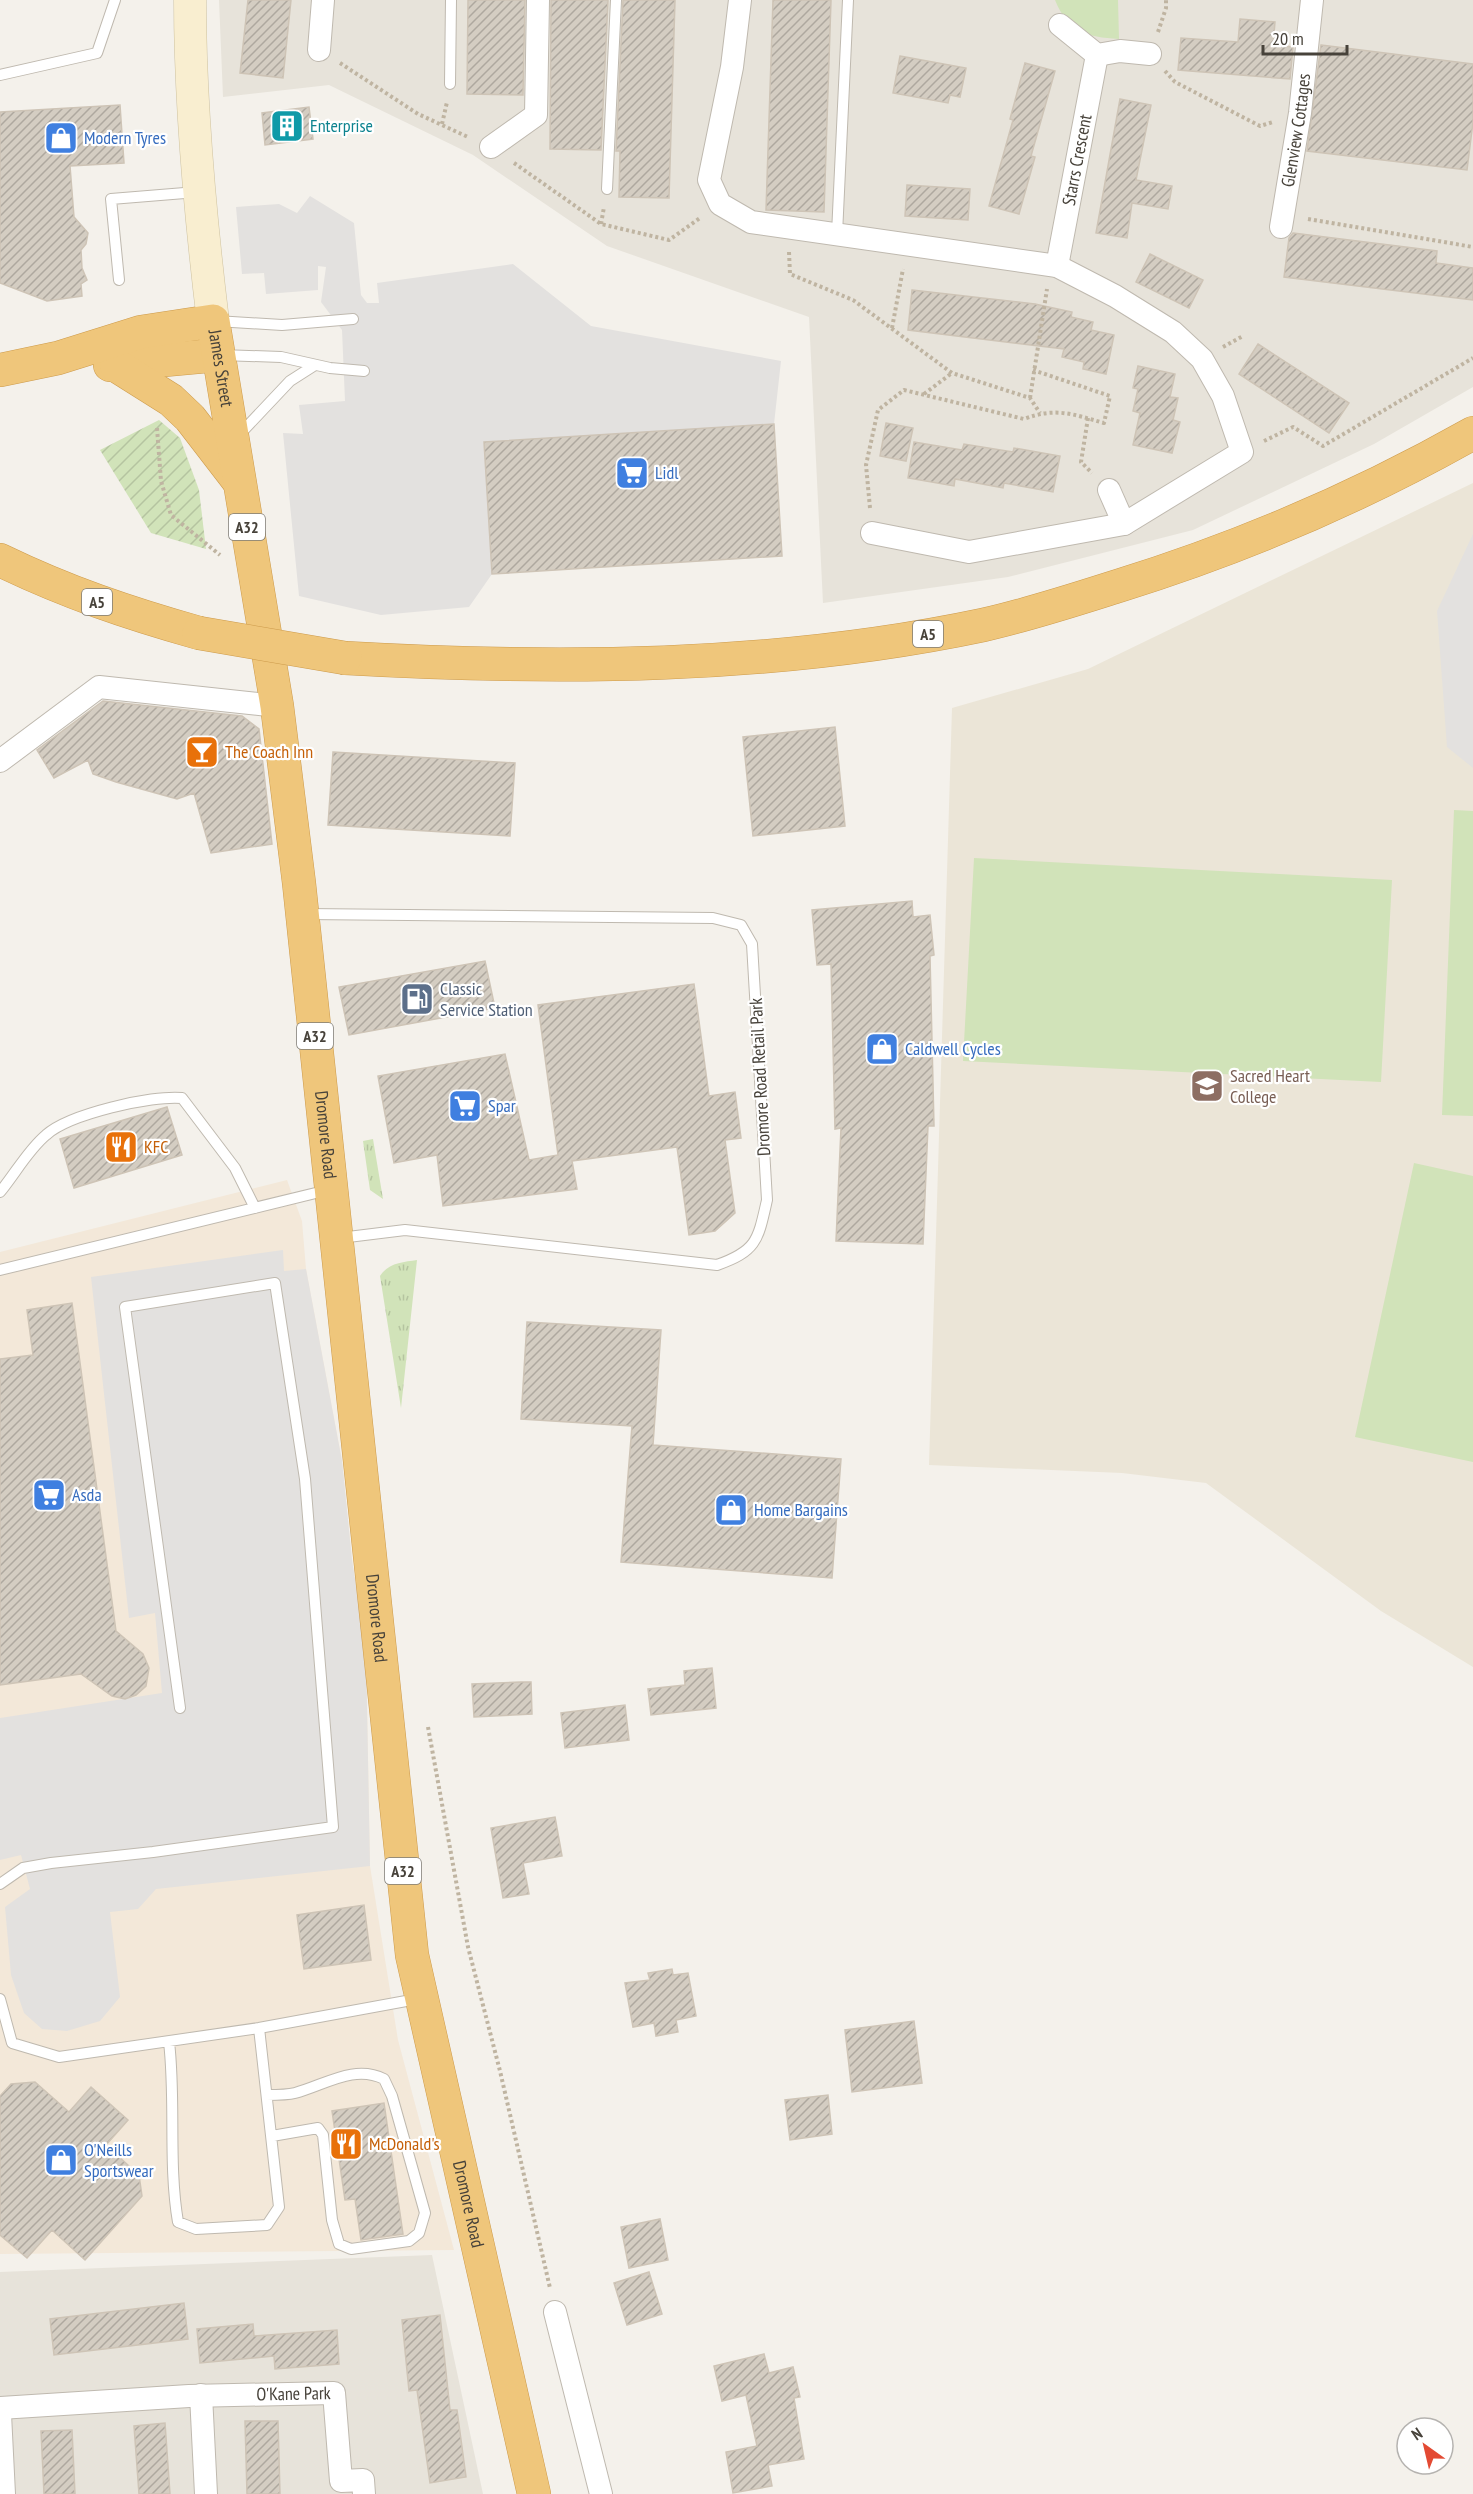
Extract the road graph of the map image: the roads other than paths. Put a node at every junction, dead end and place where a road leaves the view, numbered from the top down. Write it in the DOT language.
graph roads {
  1 [pos="115,0"];
  2 [pos="190,0"];
  3 [pos="323,0"];
  4 [pos="450,0"];
  5 [pos="538,0"];
  6 [pos="616,0"];
  7 [pos="740,0"];
  8 [pos="848,0"];
  9 [pos="1312,0"];
  10 [pos="1060,25"];
  11 [pos="319,50"];
  12 [pos="1150,54"];
  13 [pos="1097,55"];
  14 [pos="0,75"];
  15 [pos="450,84"];
  16 [pos="491,147"];
  17 [pos="607,189"];
  18 [pos="197,192"];
  19 [pos="1282,220"];
  20 [pos="837,234"];
  21 [pos="1058,266"];
  22 [pos="119,280"];
  23 [pos="353,319"];
  24 [pos="213,321"];
  25 [pos="218,355"];
  26 [pos="58,358"];
  27 [pos="315,365"];
  28 [pos="117,366"];
  29 [pos="0,370"];
  30 [pos="364,371"];
  31 [pos="1473,433"];
  32 [pos="233,441"];
  33 [pos="240,483"];
  34 [pos="1109,490"];
  35 [pos="1124,524"];
  36 [pos="872,533"];
  37 [pos="0,560"];
  38 [pos="279,719"];
  39 [pos="0,761"];
  40 [pos="303,914"];
  41 [pos="332,1189"];
  42 [pos="0,1192"];
  43 [pos="255,1208"];
  44 [pos="337,1238"];
  45 [pos="0,1270"];
  46 [pos="180,1708"];
  47 [pos="0,1884"];
  48 [pos="0,1999"];
  49 [pos="420,1999"];
  50 [pos="259,2028"];
  51 [pos="169,2042"];
  52 [pos="267,2095"];
  53 [pos="272,2136"];
  54 [pos="555,2312"];
  55 [pos="201,2396"];
  56 [pos="0,2408"];
  57 [pos="0,2414"];
  58 [pos="4,2494"];
  59 [pos="206,2494"];
  60 [pos="364,2494"];
  61 [pos="534,2494"];
  62 [pos="601,2494"];
  1 -- 14 [label="lane"];
  2 -- 18 [label="street, James Street"];
  3 -- 11 [label="street"];
  4 -- 15 [label="lane"];
  5 -- 16 [label="street"];
  6 -- 17 [label="lane"];
  7 -- 20 [label="street"];
  8 -- 20 [label="lane"];
  9 -- 19 [label="street, Glenview Cottages"];
  10 -- 13 [label="street"];
  12 -- 13 [label="street"];
  13 -- 21 [label="street, Starrs Crescent"];
  18 -- 22 [label="lane"];
  18 -- 24 [label="street, James Street"];
  20 -- 21 [label="street"];
  21 -- 35 [label="street"];
  23 -- 24 [label="lane"];
  24 -- 25 [label="highway, James Street / A32"];
  24 -- 26 [label="highway"];
  25 -- 27 [label="lane"];
  25 -- 28 [label="highway"];
  25 -- 32 [label="highway, James Street / A32"];
  26 -- 28 [label="highway"];
  26 -- 29 [label="highway"];
  27 -- 30 [label="lane"];
  27 -- 32 [label="lane"];
  28 -- 33 [label="highway"];
  31 -- 37 [label="highway, A5, bridge"];
  32 -- 33 [label="highway, James Street / A32"];
  33 -- 38 [label="highway, James Street / A32"];
  34 -- 35 [label="street"];
  35 -- 36 [label="street"];
  38 -- 39 [label="street"];
  38 -- 40 [label="highway, Dromore Road / A32"];
  40 -- 41 [label="highway, Dromore Road / A32"];
  40 -- 44 [label="lane, Dromore Road Retail Park"];
  41 -- 43 [label="lane"];
  41 -- 44 [label="highway, Dromore Road / A32"];
  42 -- 43 [label="lane"];
  43 -- 45 [label="lane"];
  44 -- 49 [label="highway, Dromore Road / A32"];
  46 -- 47 [label="lane"];
  48 -- 51 [label="lane"];
  49 -- 50 [label="lane"];
  49 -- 61 [label="highway, Dromore Road / A32"];
  50 -- 51 [label="lane"];
  50 -- 52 [label="lane"];
  51 -- 53 [label="lane"];
  52 -- 53 [label="lane"];
  52 -- 53 [label="lane"];
  54 -- 62 [label="street"];
  55 -- 56 [label="street, O'Kane Park"];
  55 -- 59 [label="street"];
  55 -- 60 [label="street, O'Kane Park"];
  57 -- 58 [label="street"];
}
